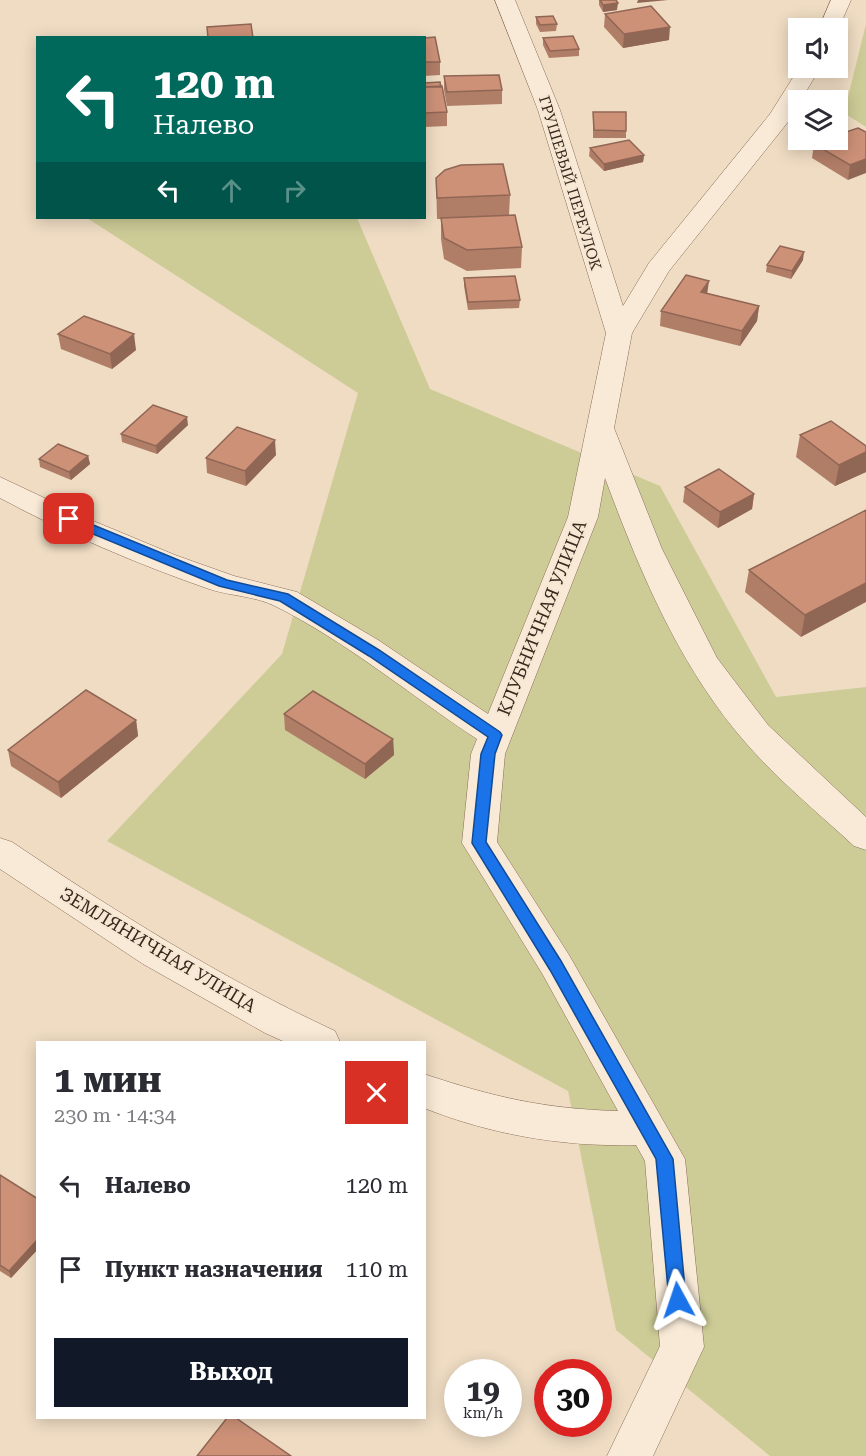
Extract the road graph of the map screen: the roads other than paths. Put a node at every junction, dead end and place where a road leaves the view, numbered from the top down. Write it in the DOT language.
graph roads {
  1 [pos="505,0"];
  2 [pos="841,0"];
  3 [pos="833,18"];
  4 [pos="803,78"];
  5 [pos="619,333"];
  6 [pos="601,429"];
  7 [pos="0,486"];
  8 [pos="495,735"];
  9 [pos="866,837"];
  10 [pos="0,851"];
  11 [pos="319,1041"];
  12 [pos="426,1091"];
  13 [pos="648,1128"];
  14 [pos="630,1456"];
  1 -- 5 [label="street, ГРУШЕВЫЙ ПЕРЕУЛОК"];
  2 -- 3 [label="street"];
  4 -- 5 [label="street, КЛУБНИЧНАЯ УЛИЦА"];
  5 -- 6 [label="street, КЛУБНИЧНАЯ УЛИЦА"];
  6 -- 8 [label="street, КЛУБНИЧНАЯ УЛИЦА"];
  6 -- 9 [label="street"];
  7 -- 8 [label="street"];
  8 -- 13 [label="street, КЛУБНИЧНАЯ УЛИЦА"];
  10 -- 11 [label="street, ЗЕМЛЯНИЧНАЯ УЛИЦА"];
  12 -- 13 [label="street"];
  13 -- 14 [label="street, КЛУБНИЧНАЯ УЛИЦА"];
}
